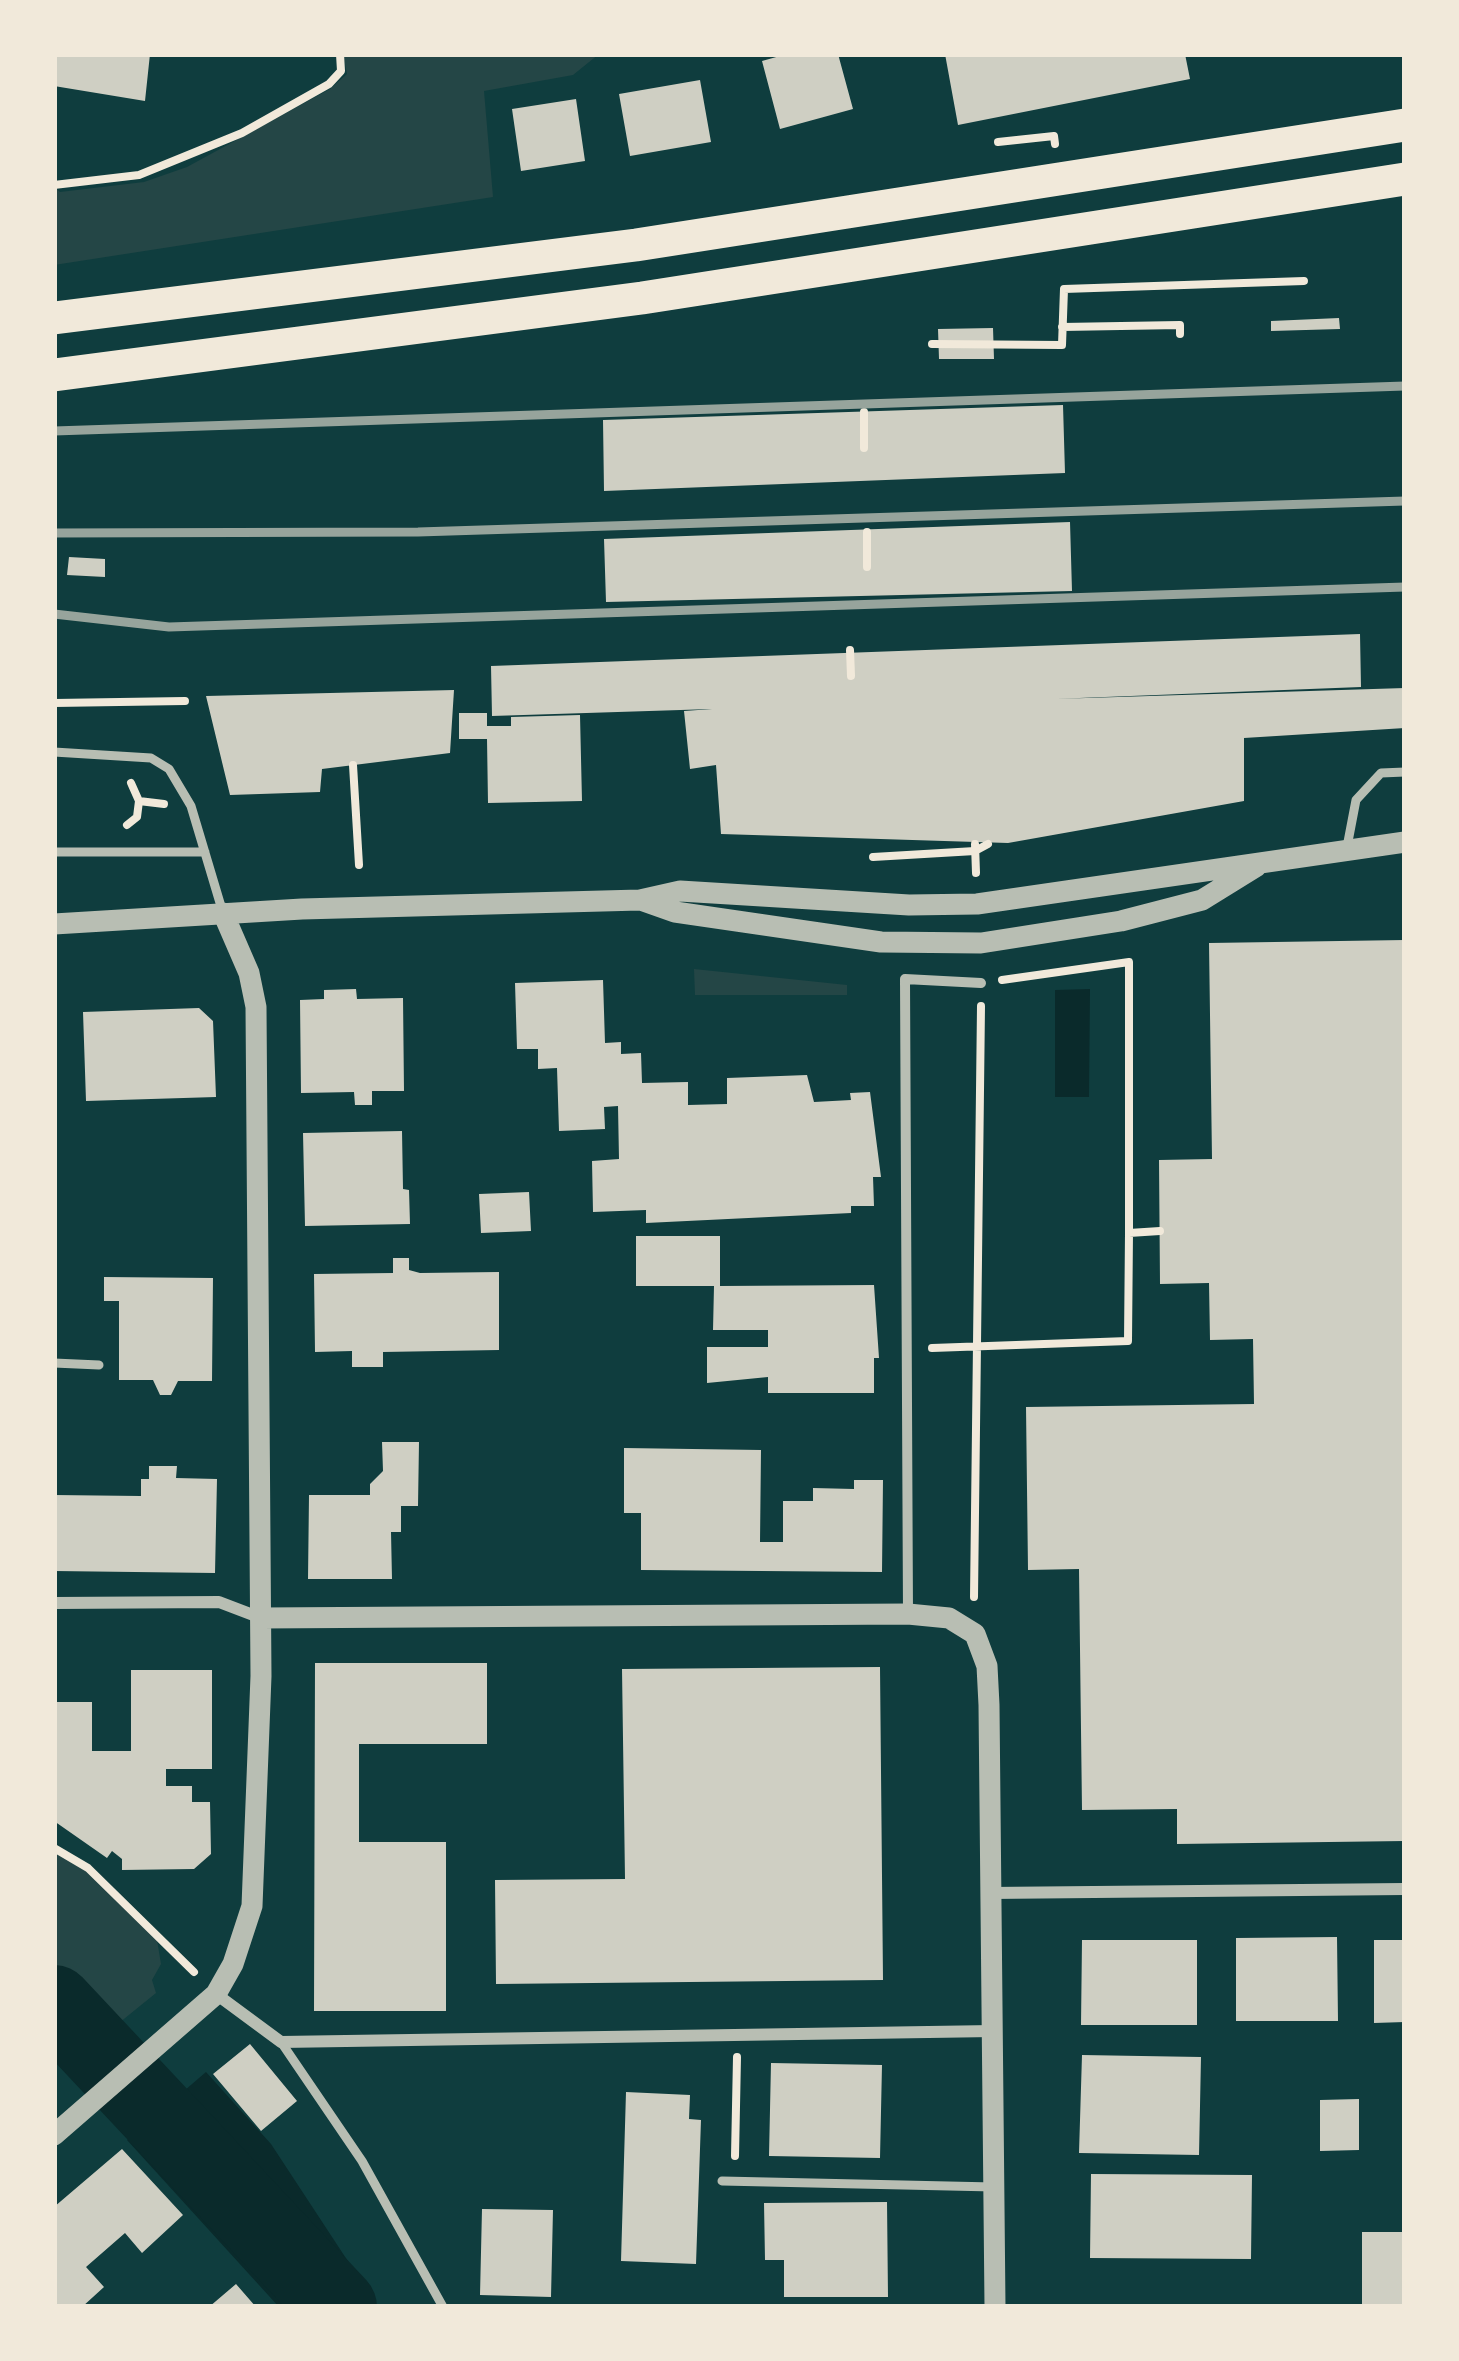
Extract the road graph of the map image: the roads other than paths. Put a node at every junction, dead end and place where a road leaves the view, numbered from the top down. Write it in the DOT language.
graph roads {
  1 [pos="1405,124"];
  2 [pos="1405,179"];
  3 [pos="54,318"];
  4 [pos="54,375"];
  5 [pos="54,752"];
  6 [pos="1405,772"];
  7 [pos="1405,842"];
  8 [pos="1347,847"];
  9 [pos="54,852"];
  10 [pos="205,852"];
  11 [pos="1262,863"];
  12 [pos="640,900"];
  13 [pos="223,913"];
  14 [pos="54,924"];
  15 [pos="981,983"];
  16 [pos="54,1363"];
  17 [pos="99,1365"];
  18 [pos="54,1603"];
  19 [pos="908,1614"];
  20 [pos="261,1618"];
  21 [pos="1405,1889"];
  22 [pos="990,1893"];
  23 [pos="216,1994"];
  24 [pos="993,2031"];
  25 [pos="280,2042"];
  26 [pos="54,2135"];
  27 [pos="722,2181"];
  28 [pos="994,2187"];
  29 [pos="442,2307"];
  30 [pos="995,2307"];
  1 -- 3 [label="highway"];
  2 -- 4 [label="highway"];
  5 -- 10 [label="lane"];
  6 -- 8 [label="lane"];
  7 -- 8 [label="street"];
  8 -- 11 [label="street"];
  9 -- 10 [label="lane"];
  10 -- 13 [label="lane"];
  11 -- 12 [label="street"];
  11 -- 12 [label="street"];
  12 -- 13 [label="street"];
  13 -- 14 [label="street"];
  13 -- 20 [label="street"];
  15 -- 19 [label="street"];
  16 -- 17 [label="lane"];
  18 -- 20 [label="street"];
  19 -- 20 [label="street"];
  19 -- 22 [label="street"];
  20 -- 23 [label="street"];
  21 -- 22 [label="street"];
  22 -- 24 [label="street"];
  23 -- 25 [label="street"];
  23 -- 26 [label="street"];
  24 -- 25 [label="street"];
  24 -- 28 [label="street"];
  25 -- 29 [label="lane"];
  27 -- 28 [label="lane"];
  28 -- 30 [label="street"];
}
